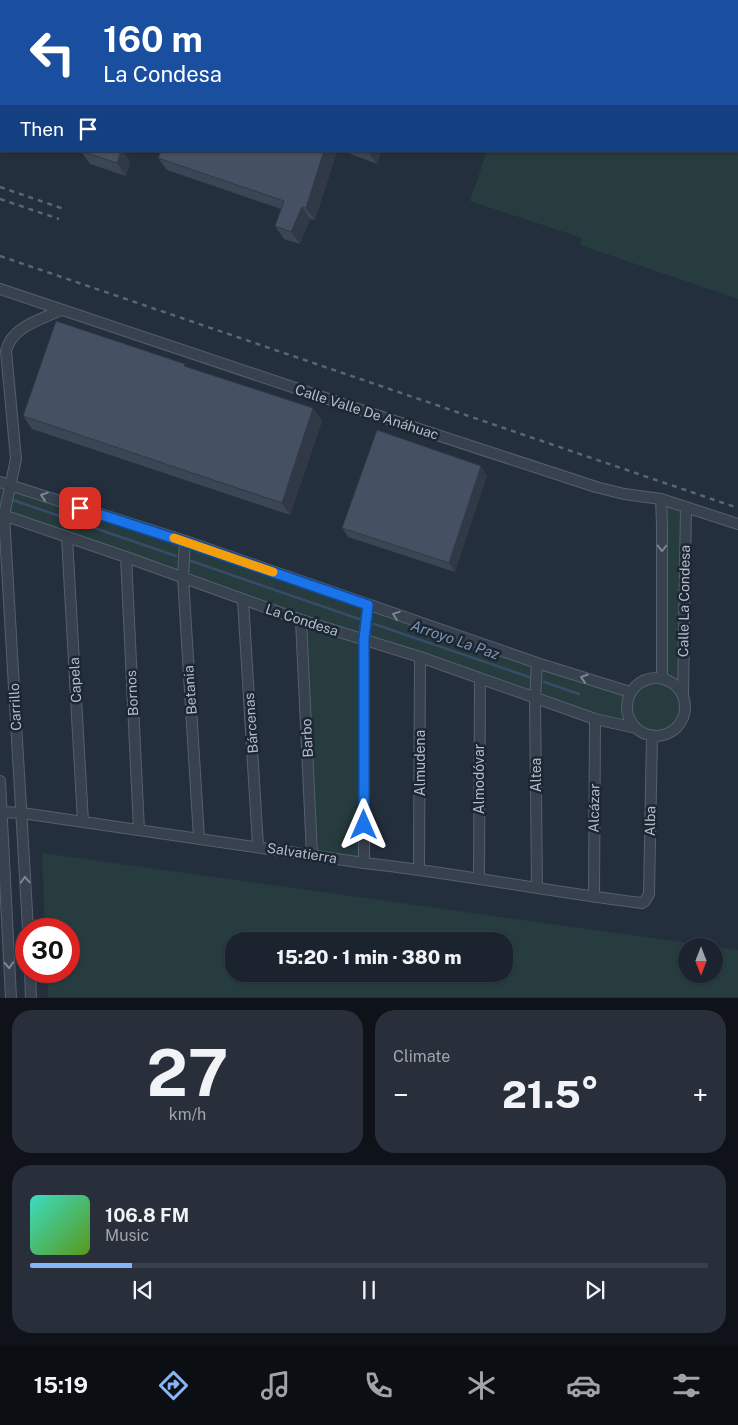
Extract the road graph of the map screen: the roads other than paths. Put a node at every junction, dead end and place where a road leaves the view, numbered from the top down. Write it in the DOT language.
graph roads {
  1 [pos="0,288"];
  2 [pos="62,310"];
  3 [pos="6,486"];
  4 [pos="661,500"];
  5 [pos="686,507"];
  6 [pos="3,513"];
  7 [pos="738,524"];
  8 [pos="67,538"];
  9 [pos="185,542"];
  10 [pos="126,557"];
  11 [pos="183,577"];
  12 [pos="243,600"];
  13 [pos="368,605"];
  14 [pos="301,620"];
  15 [pos="364,639"];
  16 [pos="420,657"];
  17 [pos="537,663"];
  18 [pos="662,678"];
  19 [pos="480,679"];
  20 [pos="630,692"];
  21 [pos="683,696"];
  22 [pos="535,699"];
  23 [pos="595,719"];
  24 [pos="636,728"];
  25 [pos="652,735"];
  26 [pos="0,781"];
  27 [pos="2,812"];
  28 [pos="22,813"];
  29 [pos="83,822"];
  30 [pos="139,830"];
  31 [pos="199,838"];
  32 [pos="258,846"];
  33 [pos="312,855"];
  34 [pos="364,863"];
  35 [pos="419,869"];
  36 [pos="479,879"];
  37 [pos="537,887"];
  38 [pos="594,897"];
  39 [pos="642,904"];
  40 [pos="27,918"];
  41 [pos="30,983"];
  42 [pos="11,998"];
  43 [pos="31,998"];
  1 -- 2 [label="street, Calle Valle De Anáhuac"];
  2 -- 3 [label="street, Carrillo"];
  2 -- 4 [label="street, Calle Valle De Anáhuac"];
  3 -- 6 [label="street, Carrillo"];
  9 -- 3 [label="street, one-way"];
  4 -- 5 [label="street, Calle Valle De Anáhuac"];
  4 -- 18 [label="street, Calle La Condesa, one-way"];
  5 -- 7 [label="street, Calle Valle De Anáhuac"];
  5 -- 21 [label="street, Calle La Condesa"];
  6 -- 8 [label="street, La Condesa"];
  6 -- 28 [label="street, Carrillo"];
  8 -- 10 [label="street, La Condesa"];
  8 -- 29 [label="street, Capela"];
  9 -- 11 [label="street, Betania"];
  9 -- 13 [label="street"];
  10 -- 11 [label="street, La Condesa"];
  10 -- 30 [label="street, Bornos"];
  11 -- 12 [label="street, La Condesa"];
  11 -- 31 [label="street, Betania"];
  12 -- 14 [label="street, La Condesa"];
  12 -- 32 [label="street, Bárcenas"];
  13 -- 15 [label="street"];
  17 -- 13 [label="street, one-way"];
  14 -- 15 [label="street, La Condesa"];
  14 -- 33 [label="street, Barbo"];
  15 -- 16 [label="street, La Condesa"];
  15 -- 34 [label="street"];
  16 -- 19 [label="street, La Condesa"];
  16 -- 35 [label="street, Almudena"];
  20 -- 17 [label="street, one-way"];
  17 -- 22 [label="street, Altea"];
  18 -- 20 [label="street"];
  18 -- 21 [label="street"];
  19 -- 22 [label="street, La Condesa"];
  19 -- 36 [label="street, Almodóvar"];
  20 -- 24 [label="street"];
  21 -- 25 [label="street"];
  22 -- 23 [label="street, La Condesa"];
  22 -- 37 [label="street, Altea"];
  23 -- 24 [label="street, La Condesa"];
  23 -- 38 [label="street, Alcázar"];
  24 -- 25 [label="street"];
  25 -- 39 [label="street, Alba"];
  26 -- 27 [label="street"];
  27 -- 28 [label="street, Salvatierra"];
  27 -- 42 [label="street, one-way"];
  28 -- 29 [label="street, Salvatierra"];
  40 -- 28 [label="street, Carrillo, one-way"];
  29 -- 30 [label="street, Salvatierra"];
  30 -- 31 [label="street, Salvatierra"];
  31 -- 32 [label="street, Salvatierra"];
  32 -- 33 [label="street, Salvatierra"];
  33 -- 34 [label="street, Salvatierra"];
  34 -- 35 [label="street, Salvatierra"];
  35 -- 36 [label="street, Salvatierra"];
  36 -- 37 [label="street, Salvatierra"];
  37 -- 38 [label="street, Salvatierra"];
  38 -- 39 [label="street, Salvatierra"];
  41 -- 43 [label="street"];
}
